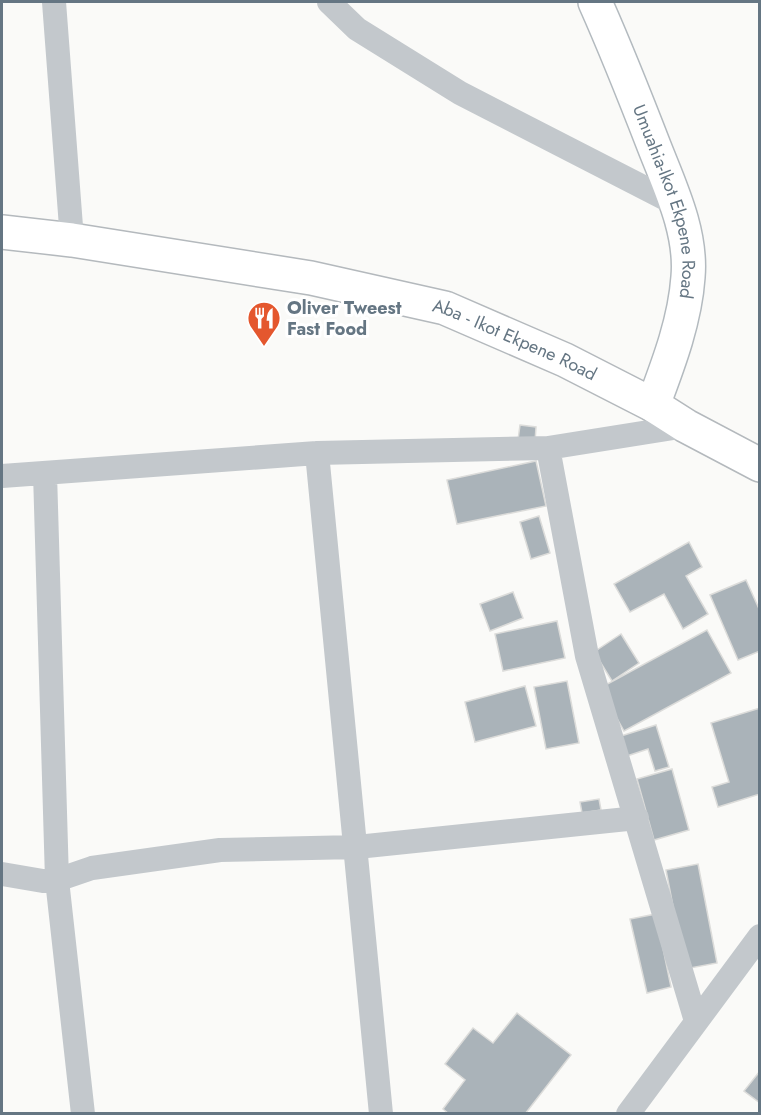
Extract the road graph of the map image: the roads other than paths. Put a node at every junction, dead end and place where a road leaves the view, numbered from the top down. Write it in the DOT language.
graph roads {
  1 [pos="54,2"];
  2 [pos="329,2"];
  3 [pos="595,2"];
  4 [pos="676,204"];
  5 [pos="2,232"];
  6 [pos="72,240"];
  7 [pos="653,405"];
  8 [pos="686,426"];
  9 [pos="548,448"];
  10 [pos="318,453"];
  11 [pos="759,465"];
  12 [pos="45,473"];
  13 [pos="2,476"];
  14 [pos="636,818"];
  15 [pos="357,847"];
  16 [pos="2,874"];
  17 [pos="57,880"];
  18 [pos="759,936"];
  19 [pos="696,1021"];
  20 [pos="83,1113"];
  21 [pos="381,1113"];
  22 [pos="628,1113"];
  1 -- 6 [label="street"];
  2 -- 4 [label="street"];
  3 -- 4 [label="main road, Umuahia-Ikot Ekpene Road"];
  4 -- 7 [label="main road, Umuahia-Ikot Ekpene Road"];
  5 -- 6 [label="main road, Aba - Ikot Ekpene Road"];
  6 -- 7 [label="main road, Aba - Ikot Ekpene Road"];
  7 -- 8 [label="main road, Aba - Ikot Ekpene Road"];
  8 -- 9 [label="street"];
  8 -- 11 [label="main road, Aba - Ikot Ekpene Road"];
  9 -- 10 [label="street"];
  9 -- 14 [label="street"];
  10 -- 12 [label="street"];
  10 -- 15 [label="street"];
  12 -- 13 [label="street"];
  12 -- 17 [label="street"];
  14 -- 15 [label="street"];
  14 -- 19 [label="street"];
  15 -- 17 [label="street"];
  15 -- 21 [label="street"];
  16 -- 17 [label="street"];
  17 -- 20 [label="street"];
  18 -- 19 [label="street"];
  19 -- 22 [label="street"];
}
